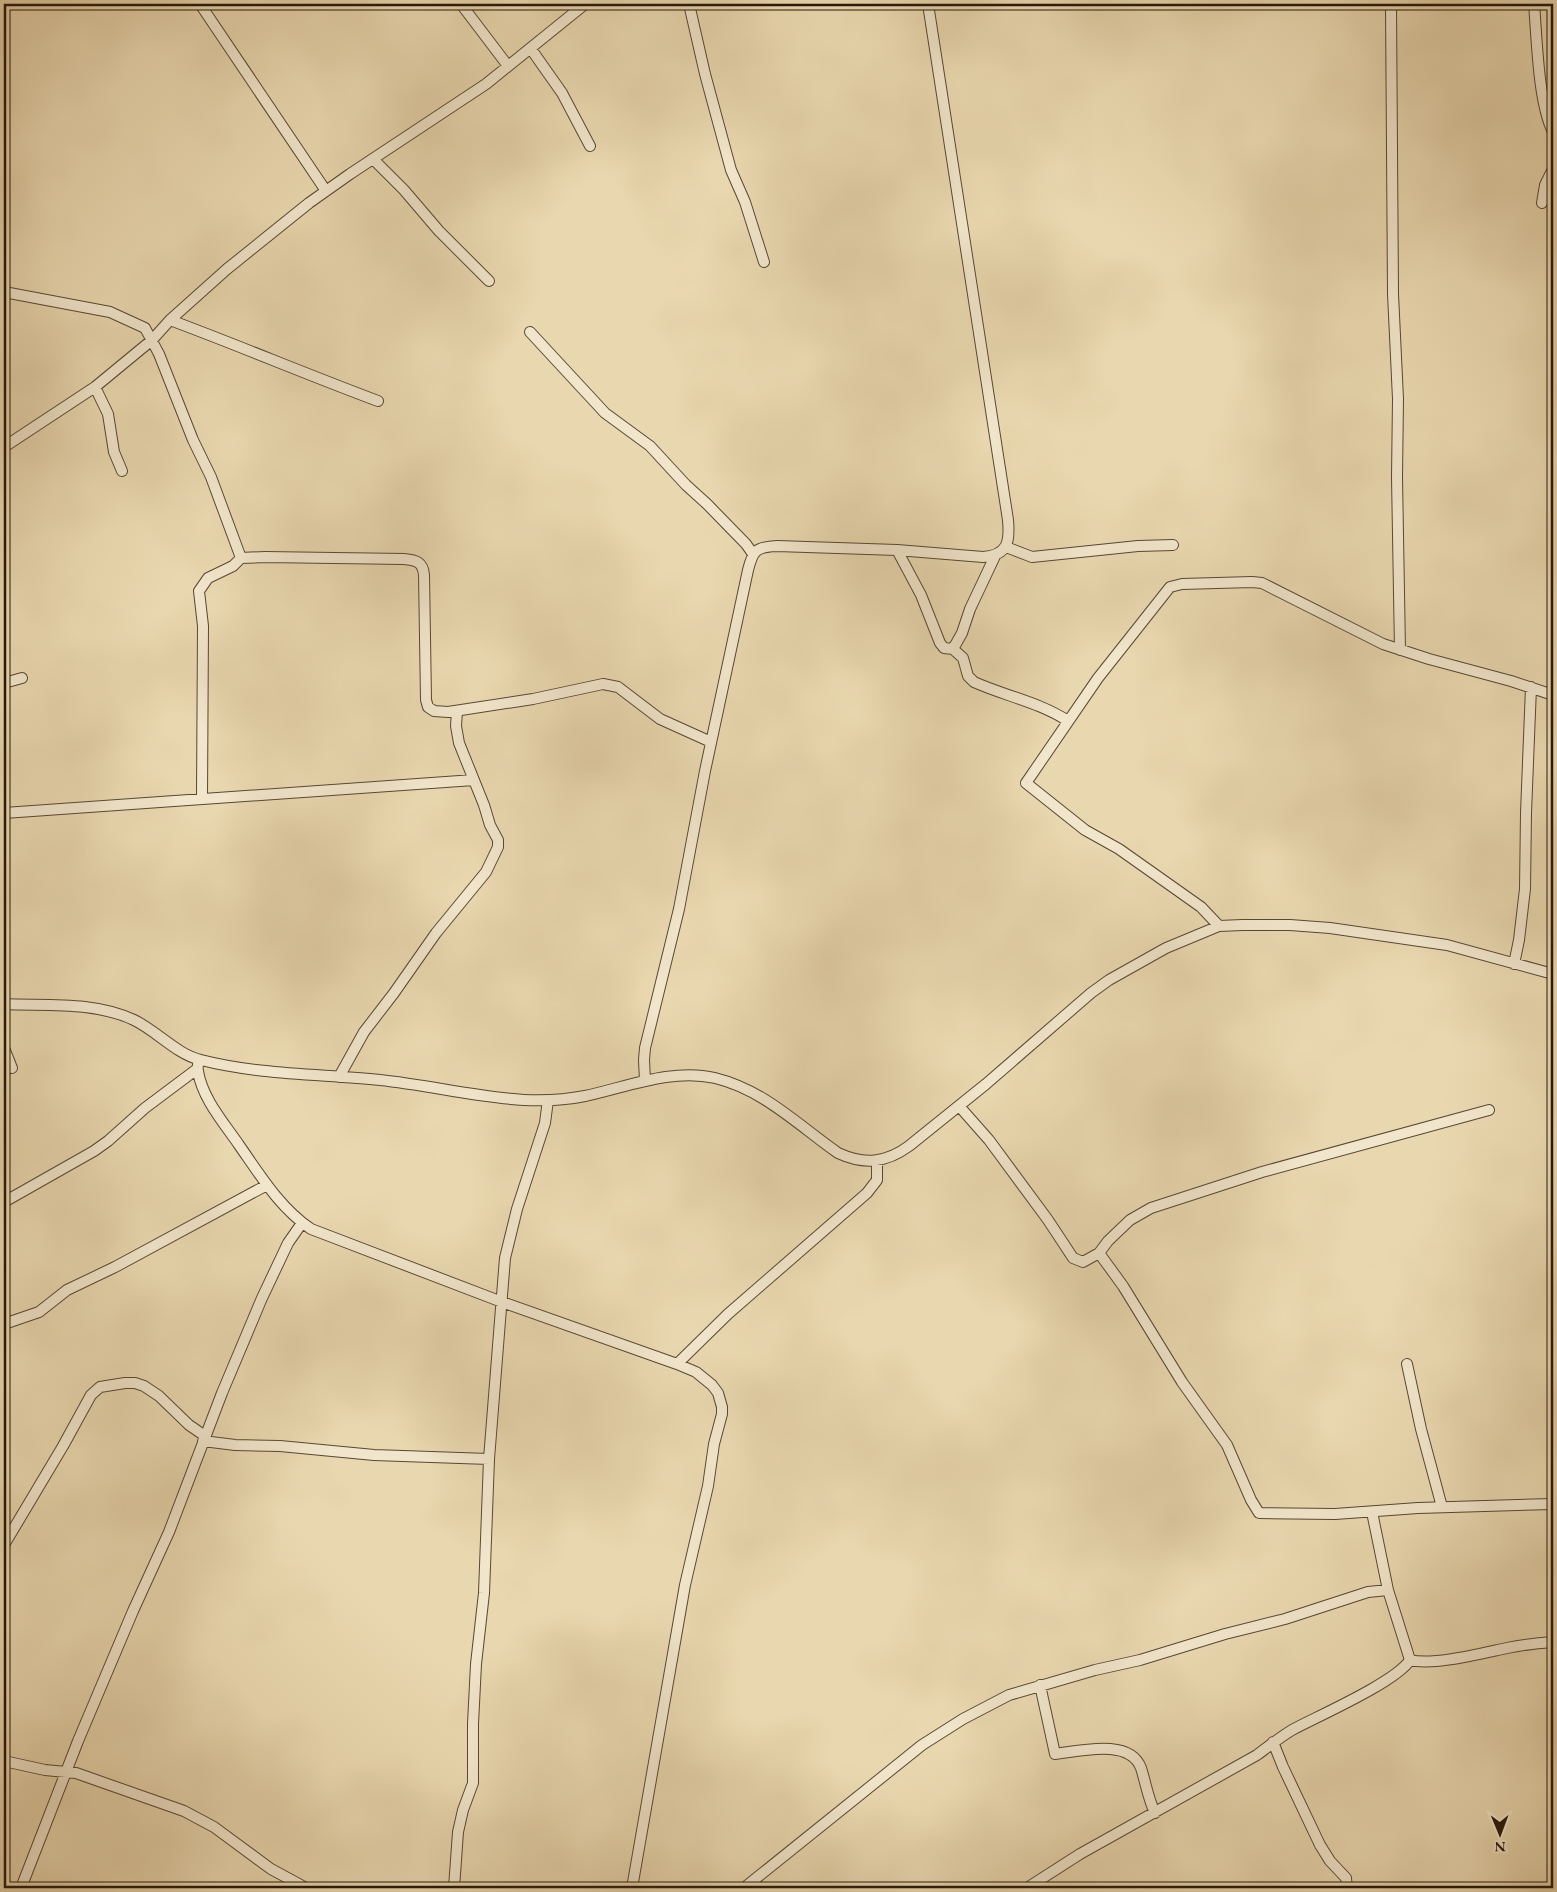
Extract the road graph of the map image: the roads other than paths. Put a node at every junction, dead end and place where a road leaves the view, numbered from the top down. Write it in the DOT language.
graph roads {
  1 [pos="200,4"];
  2 [pos="461,4"];
  3 [pos="585,4"];
  4 [pos="689,4"];
  5 [pos="928,4"];
  6 [pos="1391,4"];
  7 [pos="1534,4"];
  8 [pos="531,49"];
  9 [pos="508,66"];
  10 [pos="1553,132"];
  11 [pos="590,146"];
  12 [pos="373,159"];
  13 [pos="1553,169"];
  14 [pos="326,191"];
  15 [pos="1542,203"];
  16 [pos="764,262"];
  17 [pos="489,281"];
  18 [pos="4,292"];
  19 [pos="170,320"];
  20 [pos="530,332"];
  21 [pos="152,340"];
  22 [pos="94,387"];
  23 [pos="378,402"];
  24 [pos="4,446"];
  25 [pos="122,471"];
  26 [pos="1173,545"];
  27 [pos="1006,547"];
  28 [pos="897,550"];
  29 [pos="753,554"];
  30 [pos="995,556"];
  31 [pos="241,558"];
  32 [pos="952,650"];
  33 [pos="1400,650"];
  34 [pos="22,678"];
  35 [pos="4,683"];
  36 [pos="1531,687"];
  37 [pos="1553,695"];
  38 [pos="457,711"];
  39 [pos="1068,721"];
  40 [pos="711,742"];
  41 [pos="474,780"];
  42 [pos="202,798"];
  43 [pos="4,813"];
  44 [pos="1219,926"];
  45 [pos="1514,964"];
  46 [pos="1553,974"];
  47 [pos="4,1004"];
  48 [pos="4,1048"];
  49 [pos="198,1064"];
  50 [pos="12,1068"];
  51 [pos="339,1077"];
  52 [pos="645,1082"];
  53 [pos="548,1100"];
  54 [pos="959,1106"];
  55 [pos="1489,1110"];
  56 [pos="877,1162"];
  57 [pos="267,1185"];
  58 [pos="4,1202"];
  59 [pos="302,1223"];
  60 [pos="1099,1253"];
  61 [pos="502,1302"];
  62 [pos="4,1324"];
  63 [pos="677,1364"];
  64 [pos="1407,1364"];
  65 [pos="204,1439"];
  66 [pos="489,1459"];
  67 [pos="1553,1504"];
  68 [pos="1442,1507"];
  69 [pos="1372,1512"];
  70 [pos="4,1545"];
  71 [pos="1388,1590"];
  72 [pos="1553,1642"];
  73 [pos="1410,1660"];
  74 [pos="1040,1685"];
  75 [pos="1274,1742"];
  76 [pos="4,1761"];
  77 [pos="65,1772"];
  78 [pos="1155,1813"];
  79 [pos="21,1888"];
  80 [pos="306,1888"];
  81 [pos="454,1888"];
  82 [pos="632,1888"];
  83 [pos="744,1888"];
  84 [pos="1027,1888"];
  85 [pos="1347,1888"];
  1 -- 14 [label="street"];
  2 -- 9 [label="street"];
  3 -- 8 [label="street"];
  4 -- 16 [label="street"];
  5 -- 27 [label="street"];
  6 -- 33 [label="street"];
  7 -- 10 [label="street"];
  8 -- 9 [label="street"];
  8 -- 11 [label="street"];
  9 -- 12 [label="street"];
  12 -- 14 [label="street"];
  12 -- 17 [label="street"];
  13 -- 15 [label="street"];
  14 -- 19 [label="street"];
  18 -- 21 [label="street"];
  19 -- 21 [label="street"];
  19 -- 23 [label="street"];
  20 -- 29 [label="street"];
  21 -- 22 [label="street"];
  21 -- 31 [label="street"];
  22 -- 24 [label="street"];
  22 -- 25 [label="street"];
  26 -- 27 [label="street"];
  27 -- 30 [label="street"];
  28 -- 29 [label="street"];
  28 -- 30 [label="street"];
  28 -- 32 [label="street"];
  29 -- 40 [label="street"];
  30 -- 32 [label="street"];
  31 -- 38 [label="street"];
  31 -- 42 [label="street"];
  32 -- 39 [label="street"];
  33 -- 36 [label="street"];
  33 -- 39 [label="street"];
  34 -- 35 [label="street"];
  36 -- 37 [label="street"];
  36 -- 45 [label="street"];
  38 -- 40 [label="street"];
  38 -- 41 [label="street"];
  39 -- 44 [label="street"];
  40 -- 52 [label="street"];
  41 -- 42 [label="street"];
  41 -- 51 [label="street"];
  42 -- 43 [label="street"];
  44 -- 45 [label="street"];
  44 -- 54 [label="street"];
  45 -- 46 [label="street"];
  47 -- 49 [label="street"];
  48 -- 50 [label="street"];
  49 -- 51 [label="street"];
  49 -- 57 [label="street"];
  49 -- 58 [label="street"];
  51 -- 53 [label="street"];
  52 -- 53 [label="street"];
  52 -- 56 [label="street"];
  53 -- 61 [label="street"];
  54 -- 56 [label="street"];
  54 -- 60 [label="street"];
  55 -- 60 [label="street"];
  56 -- 63 [label="street"];
  57 -- 59 [label="street"];
  57 -- 62 [label="street"];
  59 -- 61 [label="street"];
  59 -- 65 [label="street"];
  60 -- 69 [label="street"];
  61 -- 63 [label="street"];
  61 -- 66 [label="street"];
  63 -- 82 [label="street"];
  64 -- 68 [label="street"];
  65 -- 66 [label="street"];
  65 -- 70 [label="street"];
  65 -- 77 [label="street"];
  66 -- 81 [label="street"];
  67 -- 68 [label="street"];
  68 -- 69 [label="street"];
  69 -- 71 [label="street"];
  71 -- 73 [label="street"];
  71 -- 74 [label="street"];
  72 -- 73 [label="street"];
  73 -- 75 [label="street"];
  74 -- 78 [label="street"];
  74 -- 83 [label="street"];
  75 -- 78 [label="street"];
  75 -- 85 [label="street"];
  76 -- 77 [label="street"];
  77 -- 79 [label="street"];
  77 -- 80 [label="street"];
  78 -- 84 [label="street"];
}
